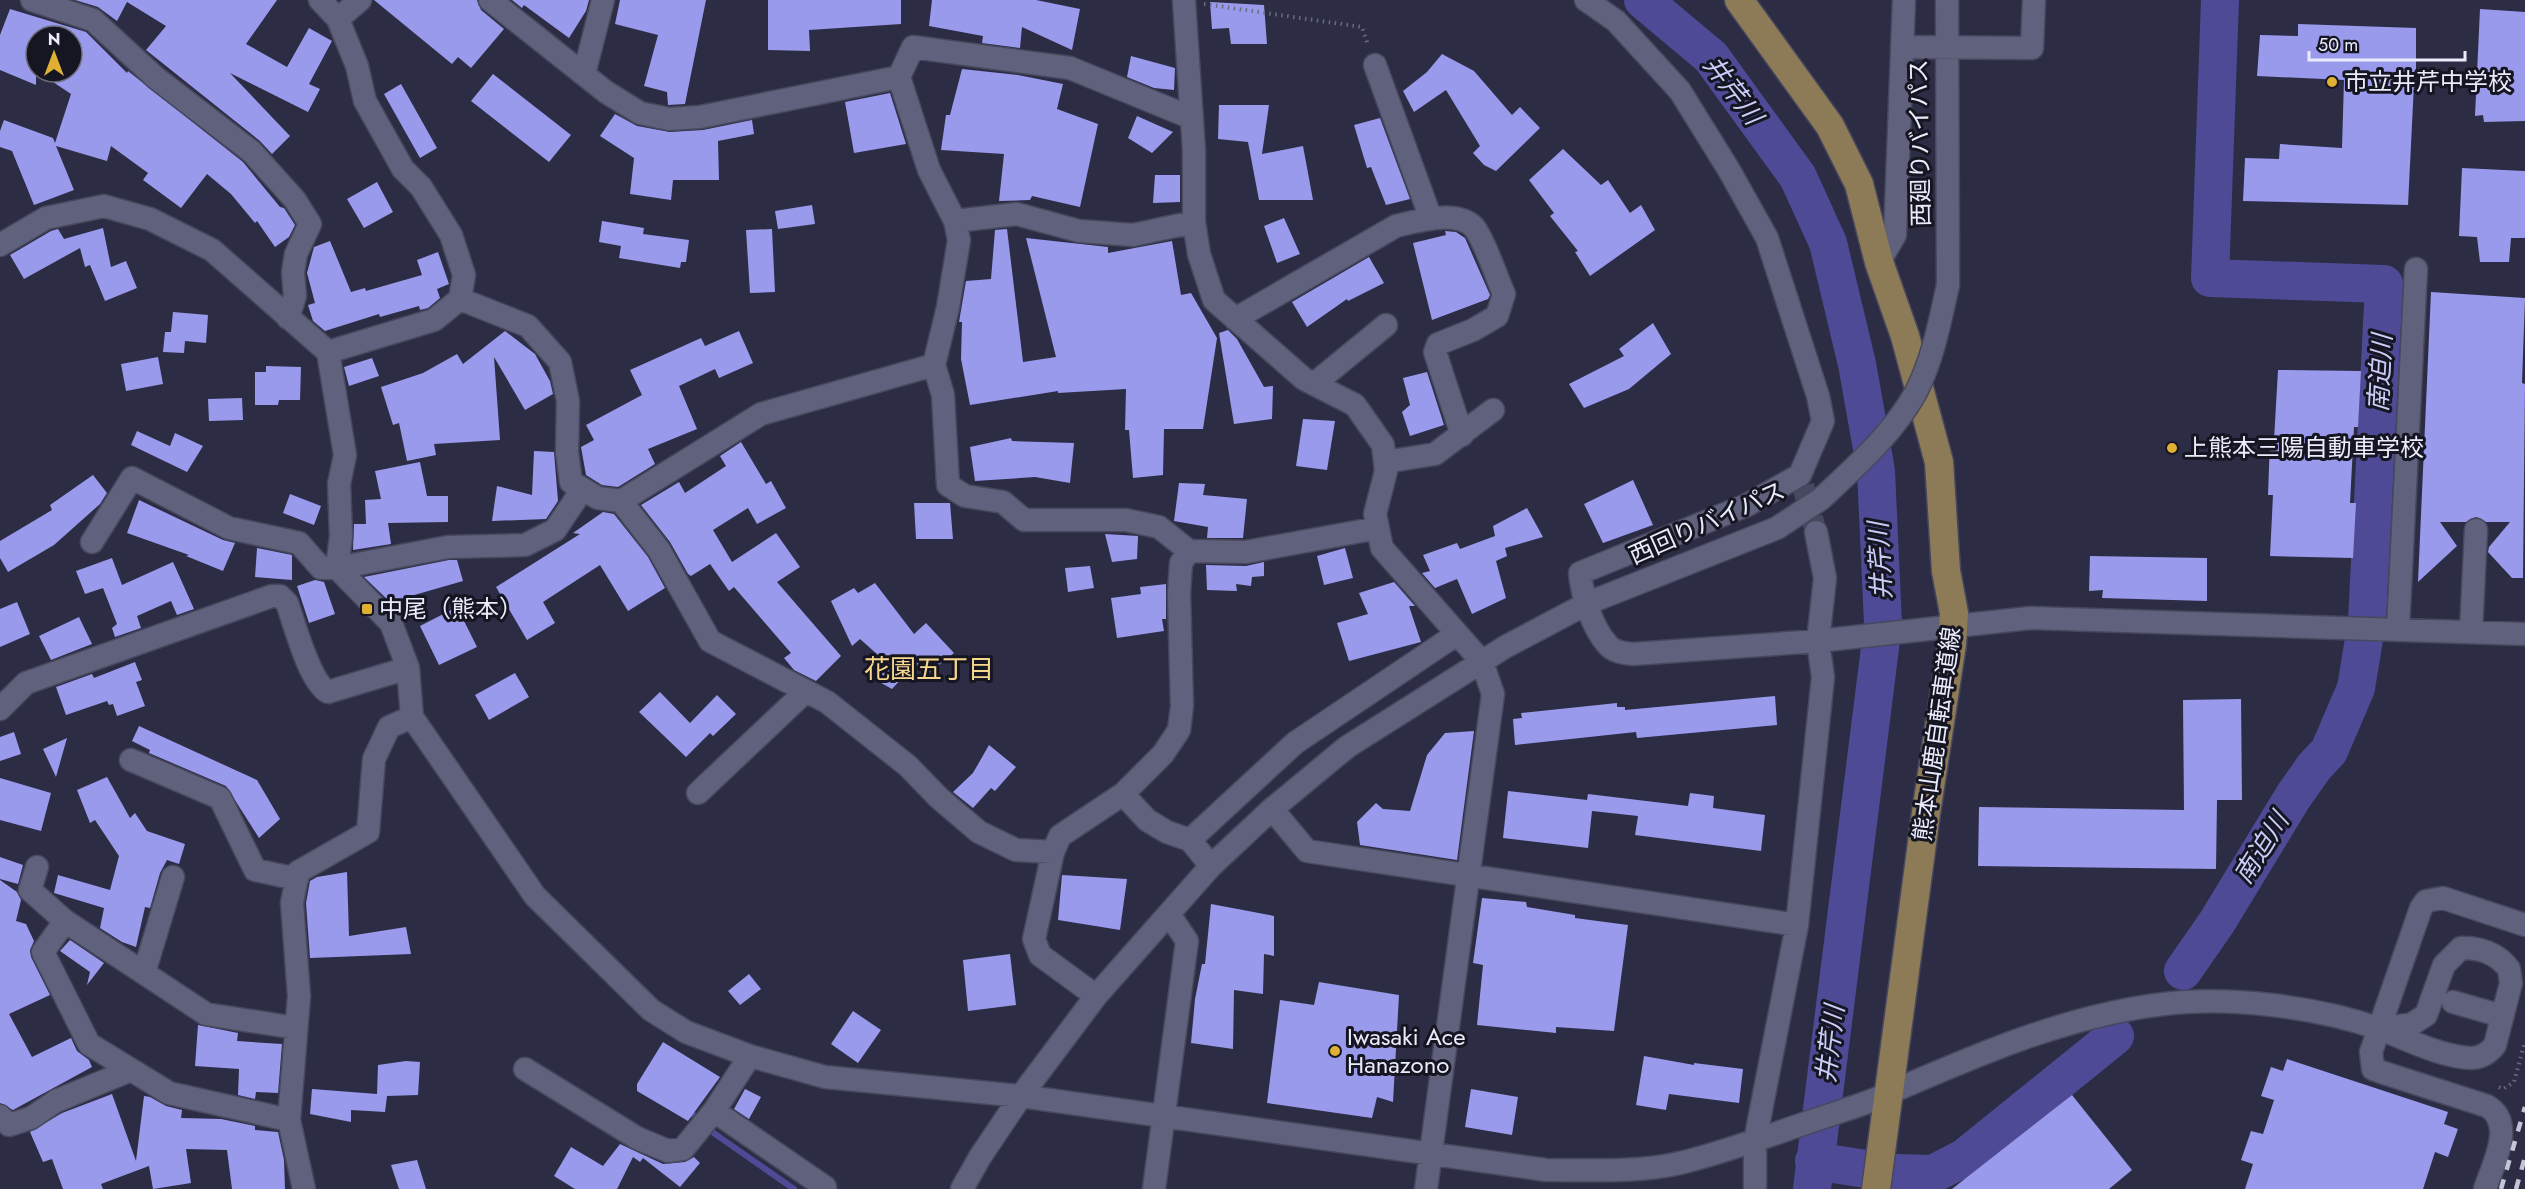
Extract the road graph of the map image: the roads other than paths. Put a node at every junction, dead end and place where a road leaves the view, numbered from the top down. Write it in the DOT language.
graph roads {
  1 [pos="32,0"];
  2 [pos="320,0"];
  3 [pos="360,0"];
  4 [pos="490,0"];
  5 [pos="603,0"];
  6 [pos="1586,0"];
  7 [pos="1739,0"];
  8 [pos="1904,0"];
  9 [pos="1947,0"];
  10 [pos="2034,0"];
  11 [pos="1184,1"];
  12 [pos="338,19"];
  13 [pos="1902,47"];
  14 [pos="1945,47"];
  15 [pos="1375,65"];
  16 [pos="584,74"];
  17 [pos="899,77"];
  18 [pos="1192,118"];
  19 [pos="1431,219"];
  20 [pos="956,221"];
  21 [pos="1194,222"];
  22 [pos="0,245"];
  23 [pos="1880,262"];
  24 [pos="2416,269"];
  25 [pos="1948,285"];
  26 [pos="460,299"];
  27 [pos="288,318"];
  28 [pos="1235,319"];
  29 [pos="1386,325"];
  30 [pos="328,352"];
  31 [pos="934,365"];
  32 [pos="1314,384"];
  33 [pos="1493,410"];
  34 [pos="1462,435"];
  35 [pos="1385,462"];
  36 [pos="582,490"];
  37 [pos="621,501"];
  38 [pos="1378,528"];
  39 [pos="2476,530"];
  40 [pos="1816,532"];
  41 [pos="92,542"];
  42 [pos="1189,550"];
  43 [pos="337,568"];
  44 [pos="1588,603"];
  45 [pos="1943,628"];
  46 [pos="2391,628"];
  47 [pos="2471,632"];
  48 [pos="1457,634"];
  49 [pos="2525,634"];
  50 [pos="1824,640"];
  51 [pos="1482,662"];
  52 [pos="408,668"];
  53 [pos="806,691"];
  54 [pos="0,709"];
  55 [pos="412,717"];
  56 [pos="131,760"];
  57 [pos="698,793"];
  58 [pos="1123,794"];
  59 [pos="1272,809"];
  60 [pos="1190,840"];
  61 [pos="1053,852"];
  62 [pos="37,867"];
  63 [pos="1211,867"];
  64 [pos="173,877"];
  65 [pos="1469,877"];
  66 [pos="297,879"];
  67 [pos="1169,914"];
  68 [pos="65,921"];
  69 [pos="1797,925"];
  70 [pos="2525,925"];
  71 [pos="144,973"];
  72 [pos="1096,996"];
  73 [pos="2453,1002"];
  74 [pos="2428,1008"];
  75 [pos="2502,1016"];
  76 [pos="296,1028"];
  77 [pos="2380,1029"];
  78 [pos="750,1056"];
  79 [pos="2459,1056"];
  80 [pos="525,1069"];
  81 [pos="131,1070"];
  82 [pos="1021,1096"];
  83 [pos="1880,1096"];
  84 [pos="1164,1115"];
  85 [pos="0,1116"];
  86 [pos="708,1118"];
  87 [pos="289,1120"];
  88 [pos="1761,1139"];
  89 [pos="1431,1152"];
  90 [pos="824,1188"];
  91 [pos="304,1189"];
  92 [pos="962,1189"];
  93 [pos="1155,1189"];
  94 [pos="1426,1189"];
  95 [pos="1755,1189"];
  96 [pos="1876,1189"];
  97 [pos="2485,1189"];
  1 -- 27 [label="street"];
  2 -- 12 [label="street"];
  3 -- 12 [label="street"];
  4 -- 16 [label="street"];
  5 -- 16 [label="street"];
  6 -- 44 [label="street"];
  7 -- 23 [label="main road, 熊本山鹿自転車道線"];
  8 -- 13 [label="street"];
  9 -- 14 [label="street, 西廻りバイパス"];
  10 -- 14 [label="street"];
  11 -- 18 [label="street"];
  12 -- 26 [label="street"];
  13 -- 14 [label="street"];
  13 -- 23 [label="street"];
  14 -- 25 [label="street, 西廻りバイパス"];
  15 -- 19 [label="street"];
  16 -- 17 [label="street"];
  17 -- 18 [label="street"];
  17 -- 20 [label="street"];
  18 -- 21 [label="street"];
  19 -- 28 [label="street"];
  19 -- 34 [label="street"];
  20 -- 21 [label="street"];
  20 -- 31 [label="street"];
  21 -- 28 [label="street"];
  22 -- 27 [label="street"];
  23 -- 45 [label="main road, 熊本山鹿自転車道線"];
  24 -- 46 [label="street"];
  25 -- 44 [label="street, 西回りバイパス, bridge"];
  26 -- 30 [label="street"];
  26 -- 36 [label="street"];
  27 -- 30 [label="street"];
  28 -- 32 [label="street"];
  29 -- 32 [label="street"];
  30 -- 43 [label="street"];
  31 -- 37 [label="street"];
  31 -- 42 [label="street"];
  32 -- 35 [label="street"];
  33 -- 34 [label="street"];
  34 -- 35 [label="street"];
  35 -- 38 [label="street"];
  36 -- 37 [label="street"];
  36 -- 43 [label="street"];
  37 -- 53 [label="street"];
  38 -- 42 [label="street"];
  38 -- 48 [label="street"];
  39 -- 47 [label="street"];
  40 -- 50 [label="street"];
  41 -- 43 [label="street"];
  42 -- 58 [label="street"];
  43 -- 52 [label="street"];
  44 -- 50 [label="street"];
  44 -- 51 [label="street, 西回りバイパス"];
  45 -- 46 [label="street"];
  45 -- 50 [label="street"];
  45 -- 83 [label="main road, 熊本山鹿自転車道線"];
  46 -- 47 [label="street"];
  47 -- 49 [label="street"];
  48 -- 51 [label="street"];
  48 -- 60 [label="street"];
  50 -- 69 [label="street"];
  51 -- 59 [label="street, 西回りバイパス"];
  51 -- 65 [label="street"];
  52 -- 54 [label="street"];
  52 -- 55 [label="street"];
  53 -- 57 [label="street"];
  53 -- 61 [label="street"];
  55 -- 66 [label="street"];
  55 -- 78 [label="street"];
  56 -- 66 [label="street"];
  58 -- 60 [label="street"];
  58 -- 61 [label="street"];
  59 -- 63 [label="street, 西回りバイパス"];
  59 -- 65 [label="street"];
  60 -- 63 [label="street"];
  61 -- 72 [label="street"];
  62 -- 68 [label="street"];
  63 -- 67 [label="street, 西回りバイパス"];
  64 -- 71 [label="street"];
  65 -- 69 [label="street"];
  65 -- 89 [label="street"];
  66 -- 76 [label="street"];
  67 -- 72 [label="street, 西回りバイパス"];
  67 -- 84 [label="street"];
  68 -- 71 [label="street"];
  68 -- 81 [label="street"];
  69 -- 88 [label="street"];
  70 -- 77 [label="street"];
  71 -- 76 [label="street"];
  72 -- 82 [label="street, 西回りバイパス"];
  73 -- 75 [label="street"];
  74 -- 75 [label="street"];
  74 -- 77 [label="street"];
  74 -- 79 [label="street"];
  75 -- 79 [label="street"];
  76 -- 87 [label="street"];
  77 -- 79 [label="street"];
  77 -- 83 [label="street"];
  77 -- 97 [label="street"];
  78 -- 82 [label="street"];
  78 -- 86 [label="street"];
  80 -- 86 [label="street"];
  81 -- 85 [label="street"];
  81 -- 87 [label="street"];
  82 -- 84 [label="street"];
  82 -- 92 [label="street, 西回りバイパス"];
  83 -- 88 [label="street"];
  83 -- 96 [label="main road, 熊本山鹿自転車道線"];
  84 -- 89 [label="street"];
  84 -- 93 [label="street"];
  86 -- 90 [label="street"];
  87 -- 91 [label="street"];
  88 -- 89 [label="street"];
  88 -- 95 [label="street"];
  89 -- 94 [label="street"];
}
